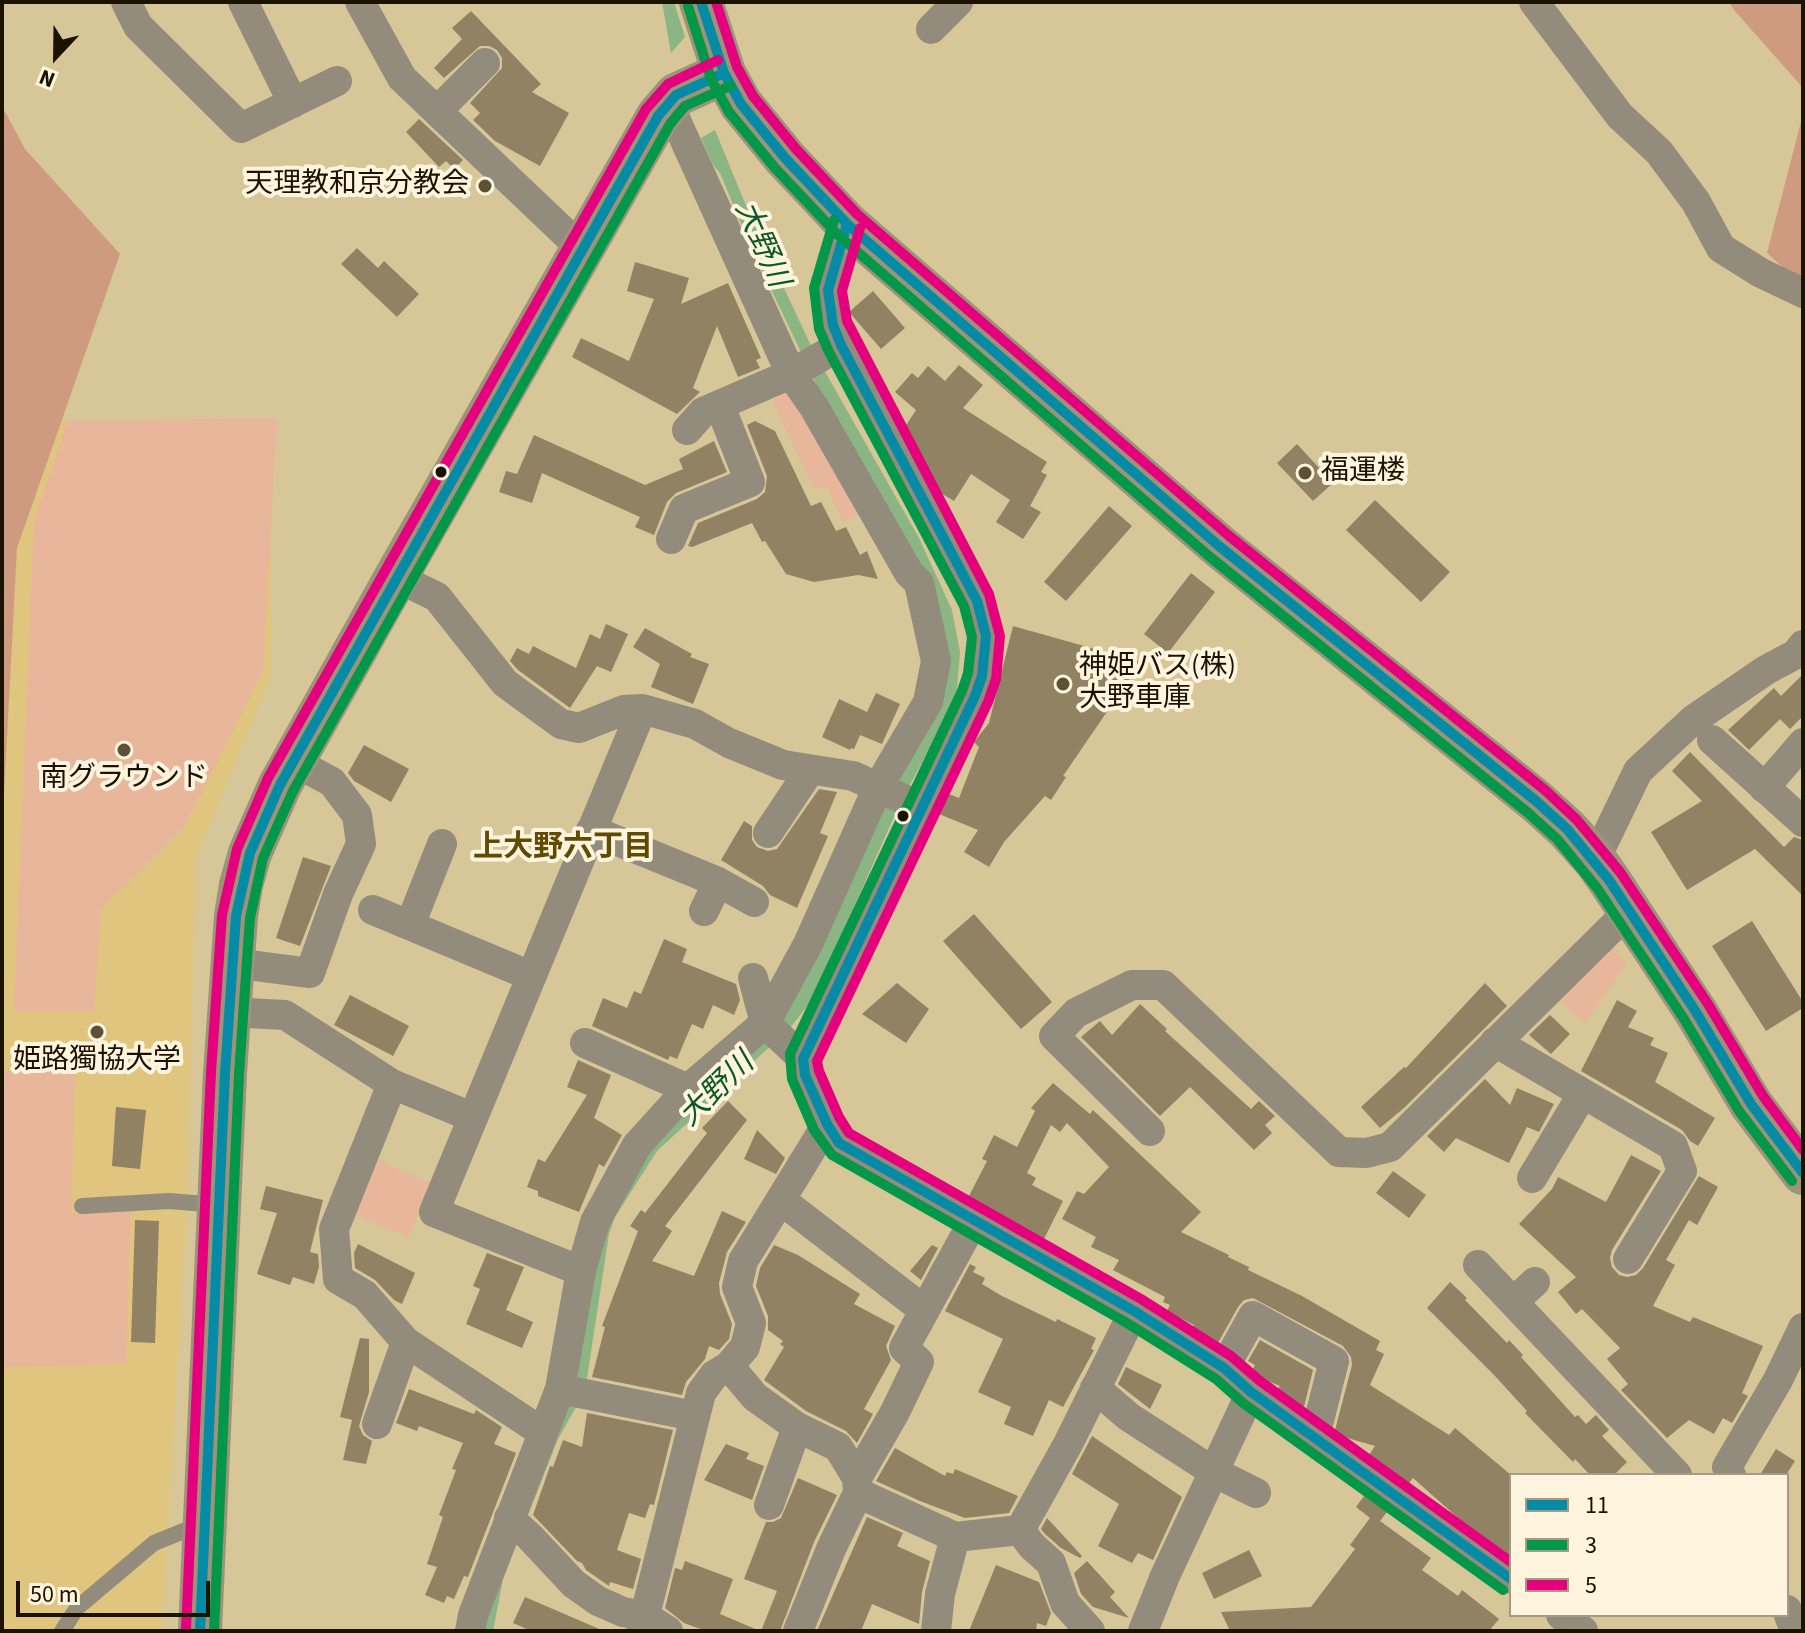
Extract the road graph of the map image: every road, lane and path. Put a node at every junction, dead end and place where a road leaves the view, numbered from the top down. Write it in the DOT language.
graph roads {
  1 [pos="126,2"];
  2 [pos="243,2"];
  3 [pos="701,2"];
  4 [pos="958,2"];
  5 [pos="1534,2"];
  6 [pos="367,7"];
  7 [pos="931,29"];
  8 [pos="485,63"];
  9 [pos="724,73"];
  10 [pos="337,81"];
  11 [pos="293,103"];
  12 [pos="668,103"];
  13 [pos="437,111"];
  14 [pos="847,224"];
  15 [pos="582,249"];
  16 [pos="1803,293"];
  17 [pos="841,345"];
  18 [pos="791,374"];
  19 [pos="720,406"];
  20 [pos="687,430"];
  21 [pos="671,539"];
  22 [pos="396,577"];
  23 [pos="1803,645"];
  24 [pos="642,709"];
  25 [pos="1712,740"];
  26 [pos="1803,743"];
  27 [pos="293,761"];
  28 [pos="810,770"];
  29 [pos="878,787"];
  30 [pos="1764,788"];
  31 [pos="921,807"];
  32 [pos="1803,822"];
  33 [pos="591,830"];
  34 [pos="768,833"];
  35 [pos="442,844"];
  36 [pos="1595,860"];
  37 [pos="718,882"];
  38 [pos="754,902"];
  39 [pos="373,910"];
  40 [pos="1630,910"];
  41 [pos="704,911"];
  42 [pos="410,925"];
  43 [pos="233,963"];
  44 [pos="531,976"];
  45 [pos="753,978"];
  46 [pos="229,1012"];
  47 [pos="765,1023"];
  48 [pos="1495,1042"];
  49 [pos="585,1043"];
  50 [pos="795,1052"];
  51 [pos="392,1084"];
  52 [pos="688,1089"];
  53 [pos="1582,1095"];
  54 [pos="472,1117"];
  55 [pos="827,1124"];
  56 [pos="1150,1131"];
  57 [pos="1802,1170"];
  58 [pos="1532,1178"];
  59 [pos="782,1201"];
  60 [pos="220,1205"];
  61 [pos="82,1206"];
  62 [pos="974,1220"];
  63 [pos="1628,1259"];
  64 [pos="1478,1265"];
  65 [pos="581,1271"];
  66 [pos="924,1310"];
  67 [pos="1134,1311"];
  68 [pos="1803,1328"];
  69 [pos="406,1342"];
  70 [pos="729,1366"];
  71 [pos="1224,1368"];
  72 [pos="1095,1388"];
  73 [pos="560,1389"];
  74 [pos="1251,1392"];
  75 [pos="694,1416"];
  76 [pos="377,1424"];
  77 [pos="797,1427"];
  78 [pos="542,1432"];
  79 [pos="1315,1436"];
  80 [pos="1214,1472"];
  81 [pos="1675,1473"];
  82 [pos="1730,1473"];
  83 [pos="858,1485"];
  84 [pos="1256,1493"];
  85 [pos="769,1505"];
  86 [pos="207,1522"];
  87 [pos="519,1528"];
  88 [pos="1020,1530"];
  89 [pos="955,1537"];
  90 [pos="1509,1578"];
  91 [pos="1564,1617"];
  92 [pos="652,1626"];
  93 [pos="475,1629"];
  94 [pos="62,1631"];
  95 [pos="200,1631"];
  96 [pos="798,1631"];
  97 [pos="936,1631"];
  98 [pos="1090,1631"];
  99 [pos="1143,1631"];
  100 [pos="1583,1631"];
  1 -- 11 [label="street"];
  2 -- 11 [label="street"];
  3 -- 9 [label="street"];
  4 -- 7 [label="street"];
  5 -- 16 [label="street"];
  6 -- 13 [label="street"];
  8 -- 13 [label="street"];
  9 -- 12 [label="street"];
  9 -- 14 [label="street"];
  10 -- 11 [label="street"];
  12 -- 15 [label="street"];
  12 -- 18 [label="street"];
  13 -- 15 [label="street"];
  14 -- 17 [label="street"];
  14 -- 36 [label="street"];
  15 -- 22 [label="street"];
  17 -- 18 [label="street"];
  17 -- 31 [label="street"];
  18 -- 19 [label="street"];
  18 -- 29 [label="street"];
  19 -- 20 [label="street"];
  19 -- 21 [label="street"];
  22 -- 24 [label="street"];
  22 -- 27 [label="street"];
  23 -- 36 [label="street"];
  24 -- 28 [label="street"];
  24 -- 33 [label="street"];
  25 -- 30 [label="street"];
  26 -- 30 [label="street"];
  27 -- 43 [label="street"];
  27 -- 43 [label="street"];
  28 -- 29 [label="street"];
  28 -- 34 [label="street"];
  29 -- 31 [label="street"];
  29 -- 47 [label="street"];
  30 -- 32 [label="street"];
  31 -- 50 [label="street"];
  33 -- 37 [label="street"];
  33 -- 44 [label="street"];
  35 -- 42 [label="street"];
  36 -- 40 [label="street"];
  37 -- 38 [label="street"];
  37 -- 41 [label="street"];
  39 -- 42 [label="street"];
  40 -- 48 [label="street"];
  40 -- 57 [label="street"];
  42 -- 44 [label="street"];
  43 -- 46 [label="street"];
  44 -- 54 [label="street"];
  45 -- 47 [label="street"];
  46 -- 51 [label="street"];
  46 -- 60 [label="street"];
  47 -- 50 [label="street"];
  47 -- 52 [label="street"];
  48 -- 53 [label="street"];
  48 -- 56 [label="street"];
  49 -- 52 [label="street"];
  50 -- 55 [label="street"];
  51 -- 54 [label="street"];
  51 -- 69 [label="street"];
  52 -- 65 [label="street"];
  53 -- 58 [label="street"];
  53 -- 63 [label="street"];
  54 -- 65 [label="street"];
  55 -- 59 [label="street"];
  55 -- 62 [label="street"];
  59 -- 66 [label="street"];
  59 -- 70 [label="street"];
  60 -- 61 [label="lane"];
  60 -- 86 [label="street"];
  62 -- 66 [label="street"];
  62 -- 67 [label="street"];
  64 -- 81 [label="street"];
  65 -- 73 [label="street"];
  66 -- 83 [label="street"];
  67 -- 71 [label="street"];
  67 -- 72 [label="street"];
  68 -- 82 [label="street"];
  69 -- 76 [label="street"];
  69 -- 78 [label="street"];
  70 -- 75 [label="street"];
  70 -- 77 [label="street"];
  71 -- 74 [label="street"];
  71 -- 79 [label="street"];
  72 -- 80 [label="street"];
  72 -- 88 [label="street"];
  73 -- 75 [label="street"];
  73 -- 78 [label="street"];
  74 -- 79 [label="street"];
  74 -- 80 [label="street"];
  75 -- 92 [label="street"];
  77 -- 83 [label="street"];
  77 -- 85 [label="street"];
  78 -- 87 [label="street"];
  79 -- 90 [label="street"];
  80 -- 84 [label="street"];
  80 -- 99 [label="street"];
  83 -- 89 [label="street"];
  83 -- 96 [label="street"];
  86 -- 94 [label="lane"];
  86 -- 95 [label="street"];
  87 -- 92 [label="street"];
  87 -- 93 [label="street"];
  88 -- 89 [label="street"];
  88 -- 98 [label="street"];
  89 -- 97 [label="street"];
  91 -- 100 [label="street"];
}
